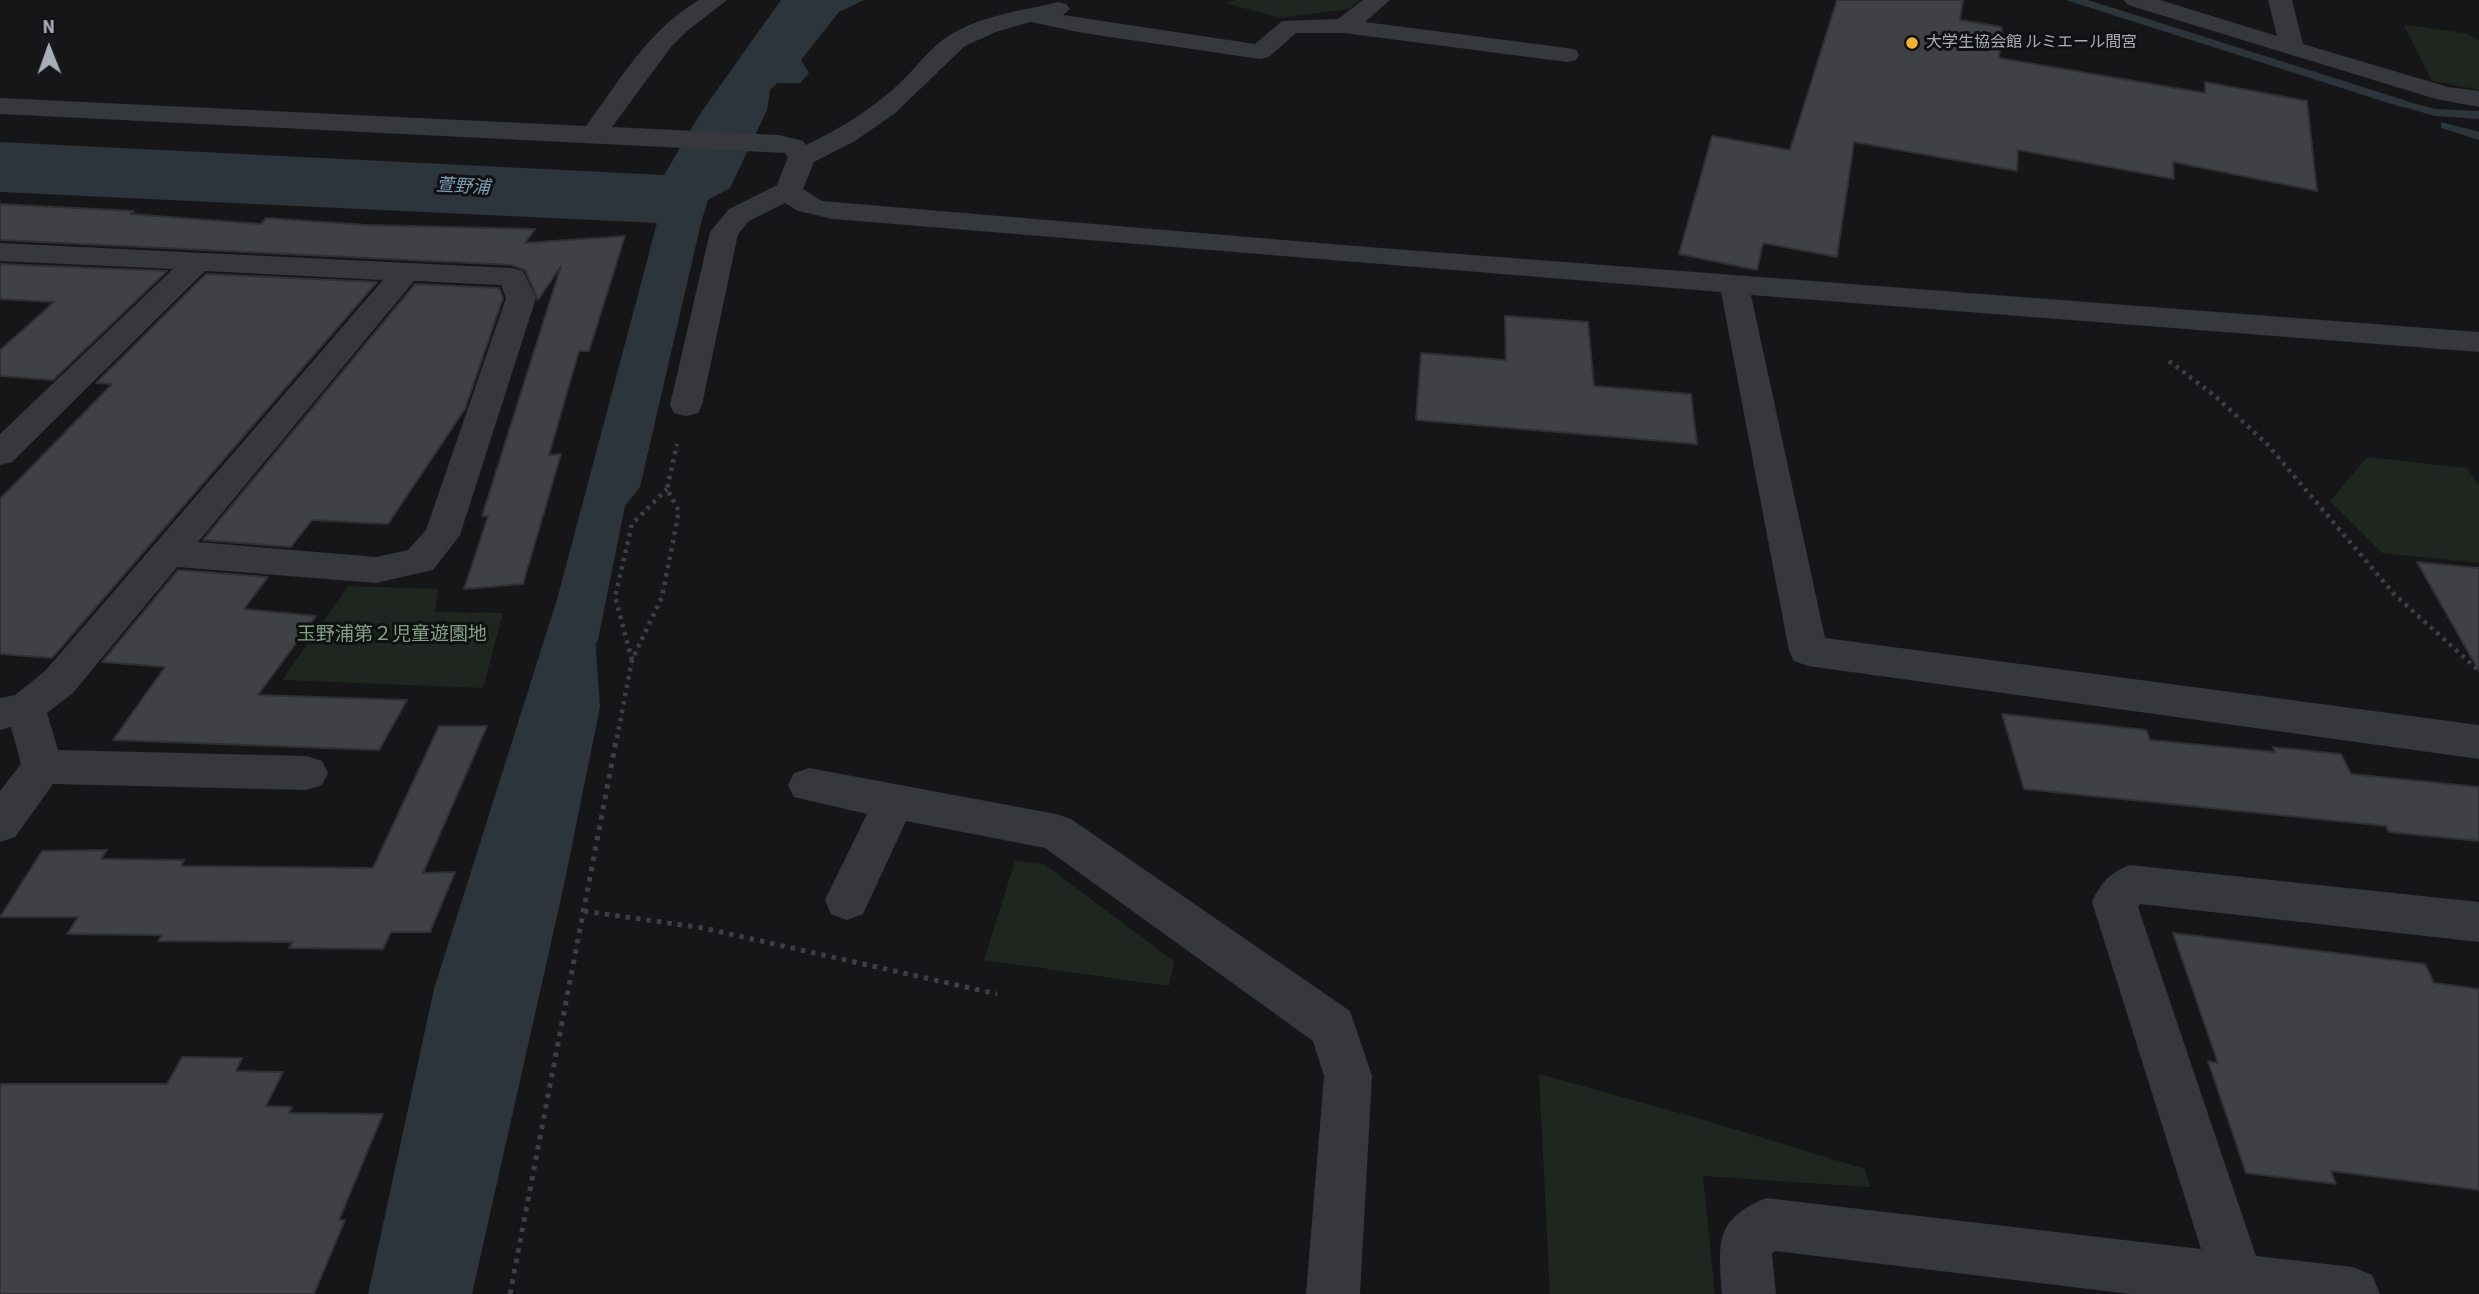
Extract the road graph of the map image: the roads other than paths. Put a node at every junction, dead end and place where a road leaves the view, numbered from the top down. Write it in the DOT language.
graph roads {
  1 [pos="715,0"];
  2 [pos="1088,0"];
  3 [pos="1378,0"];
  4 [pos="2136,0"];
  5 [pos="2280,0"];
  6 [pos="1034,16"];
  7 [pos="1344,26"];
  8 [pos="2292,48"];
  9 [pos="1567,55"];
  10 [pos="2479,99"];
  11 [pos="0,106"];
  12 [pos="594,133"];
  13 [pos="802,157"];
  14 [pos="799,199"];
  15 [pos="0,252"];
  16 [pos="196,262"];
  17 [pos="405,273"];
  18 [pos="1734,284"];
  19 [pos="2479,342"];
  20 [pos="686,405"];
  21 [pos="0,454"];
  22 [pos="168,553"];
  23 [pos="13,711"];
  24 [pos="2479,742"];
  25 [pos="42,766"];
  26 [pos="307,773"];
  27 [pos="809,785"];
  28 [pos="895,801"];
  29 [pos="0,824"];
  30 [pos="847,900"];
  31 [pos="2479,922"];
  32 [pos="2236,1280"];
  33 [pos="1333,1294"];
  34 [pos="1749,1294"];
  35 [pos="2353,1294"];
  1 -- 12 [label="street"];
  2 -- 6 [label="street"];
  3 -- 7 [label="street"];
  4 -- 8 [label="street"];
  5 -- 8 [label="street"];
  6 -- 7 [label="street"];
  6 -- 13 [label="street"];
  7 -- 9 [label="street"];
  8 -- 10 [label="street"];
  11 -- 12 [label="street"];
  12 -- 13 [label="street"];
  13 -- 14 [label="street"];
  14 -- 18 [label="street"];
  14 -- 20 [label="street"];
  15 -- 16 [label="street"];
  16 -- 17 [label="street"];
  16 -- 21 [label="street"];
  17 -- 22 [label="street"];
  17 -- 22 [label="street"];
  18 -- 19 [label="street"];
  18 -- 24 [label="street"];
  22 -- 23 [label="street"];
  23 -- 25 [label="street"];
  25 -- 26 [label="street"];
  25 -- 29 [label="street"];
  27 -- 28 [label="street"];
  28 -- 30 [label="street"];
  28 -- 33 [label="street"];
  31 -- 32 [label="street"];
  32 -- 34 [label="street"];
  32 -- 35 [label="street"];
}
